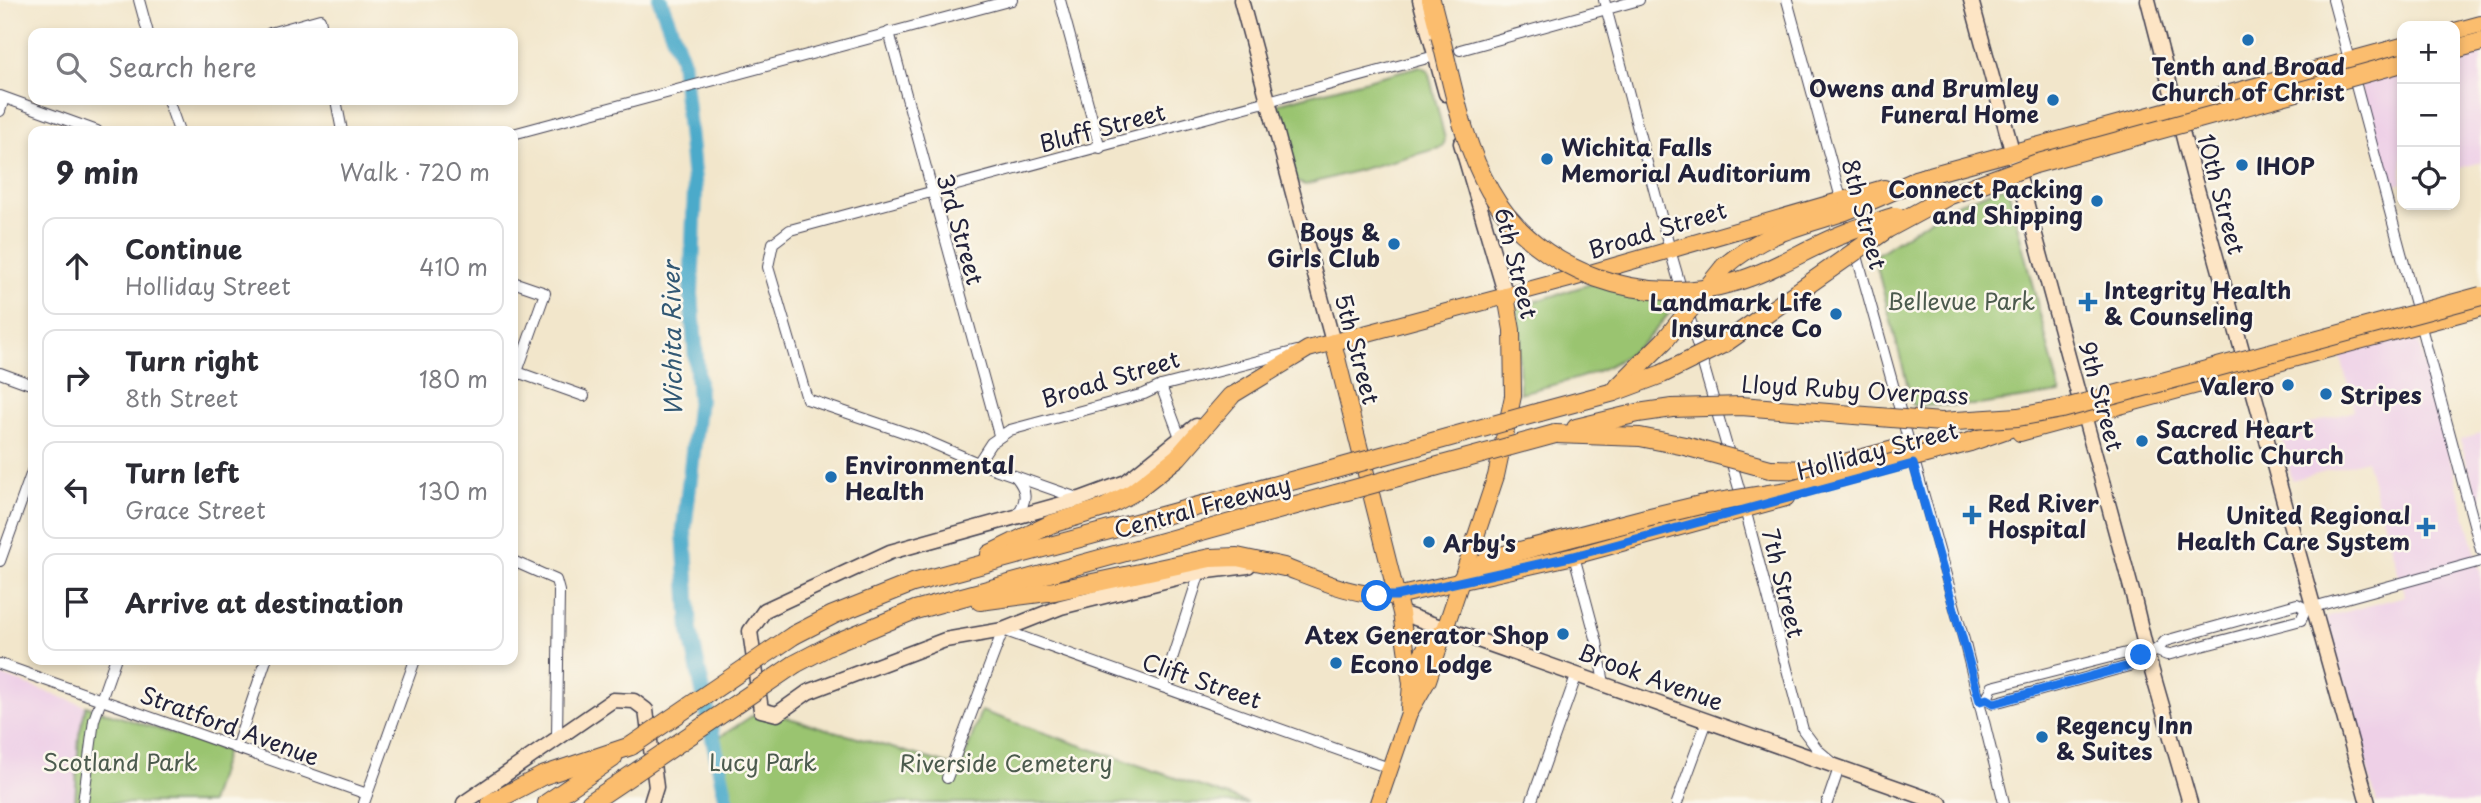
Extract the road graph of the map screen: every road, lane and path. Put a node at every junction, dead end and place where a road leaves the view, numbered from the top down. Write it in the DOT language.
graph roads {
  1 [pos="139,0"];
  2 [pos="1012,0"];
  3 [pos="1060,0"];
  4 [pos="1241,0"];
  5 [pos="1420,0"];
  6 [pos="1431,0"];
  7 [pos="1639,0"];
  8 [pos="1787,0"];
  9 [pos="1971,0"];
  10 [pos="2148,0"];
  11 [pos="2333,0"];
  12 [pos="1606,5"];
  13 [pos="2481,24"];
  14 [pos="147,28"];
  15 [pos="288,28"];
  16 [pos="322,28"];
  17 [pos="2460,30"];
  18 [pos="889,32"];
  19 [pos="2481,42"];
  20 [pos="2397,47"];
  21 [pos="2460,48"];
  22 [pos="1460,50"];
  23 [pos="1435,56"];
  24 [pos="2349,61"];
  25 [pos="2397,65"];
  26 [pos="2,97"];
  27 [pos="28,99"];
  28 [pos="16,102"];
  29 [pos="1268,103"];
  30 [pos="170,105"];
  31 [pos="337,105"];
  32 [pos="2176,109"];
  33 [pos="0,111"];
  34 [pos="83,126"];
  35 [pos="176,126"];
  36 [pos="341,126"];
  37 [pos="518,133"];
  38 [pos="1100,148"];
  39 [pos="2013,154"];
  40 [pos="1925,177"];
  41 [pos="931,192"];
  42 [pos="1843,206"];
  43 [pos="1926,206"];
  44 [pos="1670,250"];
  45 [pos="518,284"];
  46 [pos="1506,296"];
  47 [pos="2481,296"];
  48 [pos="2481,308"];
  49 [pos="2419,326"];
  50 [pos="1333,342"];
  51 [pos="1308,349"];
  52 [pos="518,369"];
  53 [pos="2247,371"];
  54 [pos="518,372"];
  55 [pos="0,373"];
  56 [pos="1662,374"];
  57 [pos="28,383"];
  58 [pos="1161,386"];
  59 [pos="1614,392"];
  60 [pos="584,396"];
  61 [pos="1231,396"];
  62 [pos="1672,408"];
  63 [pos="2062,409"];
  64 [pos="2083,414"];
  65 [pos="1555,434"];
  66 [pos="999,435"];
  67 [pos="1181,440"];
  68 [pos="1909,446"];
  69 [pos="1976,446"];
  70 [pos="978,463"];
  71 [pos="1913,464"];
  72 [pos="1016,476"];
  73 [pos="28,483"];
  74 [pos="1080,499"];
  75 [pos="1745,509"];
  76 [pos="1016,517"];
  77 [pos="2481,550"];
  78 [pos="1574,556"];
  79 [pos="0,561"];
  80 [pos="2481,561"];
  81 [pos="518,563"];
  82 [pos="1284,568"];
  83 [pos="953,572"];
  84 [pos="1199,572"];
  85 [pos="1460,580"];
  86 [pos="1348,591"];
  87 [pos="1396,596"];
  88 [pos="2310,608"];
  89 [pos="915,610"];
  90 [pos="1401,613"];
  91 [pos="1446,629"];
  92 [pos="1003,630"];
  93 [pos="2148,653"];
  94 [pos="0,664"];
  95 [pos="113,665"];
  96 [pos="264,665"];
  97 [pos="413,665"];
  98 [pos="2076,666"];
  99 [pos="1577,674"];
  100 [pos="2081,680"];
  101 [pos="1411,684"];
  102 [pos="1604,684"];
  103 [pos="1163,687"];
  104 [pos="100,699"];
  105 [pos="1983,700"];
  106 [pos="1409,713"];
  107 [pos="1707,720"];
  108 [pos="1802,730"];
  109 [pos="557,736"];
  110 [pos="631,746"];
  111 [pos="236,748"];
  112 [pos="1798,753"];
  113 [pos="1389,768"];
  114 [pos="1839,768"];
  115 [pos="947,778"];
  116 [pos="366,799"];
  117 [pos="83,803"];
  118 [pos="464,803"];
  119 [pos="491,803"];
  120 [pos="547,803"];
  121 [pos="590,803"];
  122 [pos="651,803"];
  123 [pos="1378,803"];
  124 [pos="1531,803"];
  125 [pos="1677,803"];
  126 [pos="1827,803"];
  127 [pos="1940,803"];
  128 [pos="2004,803"];
  129 [pos="2190,803"];
  130 [pos="2368,803"];
  1 -- 14 [label="street"];
  2 -- 18 [label="street"];
  3 -- 38 [label="street"];
  4 -- 29 [label="street, 5th Street"];
  5 -- 23 [label="street, 6th Street"];
  6 -- 43 [label="highway, bridge"];
  7 -- 12 [label="street"];
  8 -- 42 [label="street, 8th Street"];
  9 -- 39 [label="street, 9th Street"];
  10 -- 32 [label="street, 10th Street"];
  11 -- 24 [label="street"];
  12 -- 22 [label="street"];
  12 -- 44 [label="street, 7th Street"];
  13 -- 17 [label="main road"];
  15 -- 16 [label="street"];
  18 -- 37 [label="street"];
  18 -- 41 [label="street, 3rd Street"];
  19 -- 21 [label="highway"];
  20 -- 24 [label="main road"];
  23 -- 29 [label="street, Bluff Street"];
  23 -- 46 [label="street, 6th Street"];
  24 -- 32 [label="main road"];
  24 -- 49 [label="street"];
  25 -- 43 [label="highway, Lloyd Ruby Overpass, bridge"];
  26 -- 28 [label="street"];
  26 -- 33 [label="street"];
  27 -- 28 [label="street"];
  28 -- 34 [label="street"];
  29 -- 38 [label="street, Bluff Street"];
  29 -- 50 [label="street, 5th Street"];
  30 -- 35 [label="street"];
  31 -- 36 [label="street"];
  32 -- 39 [label="main road"];
  32 -- 53 [label="street, 10th Street"];
  38 -- 41 [label="street, Bluff Street"];
  39 -- 40 [label="main road"];
  39 -- 64 [label="street, 9th Street"];
  40 -- 42 [label="highway"];
  41 -- 66 [label="street, 3rd Street"];
  41 -- 70 [label="street, Bluff Street"];
  42 -- 44 [label="main road, Broad Street"];
  42 -- 59 [label="highway, bridge"];
  42 -- 68 [label="street, 8th Street"];
  43 -- 56 [label="highway, Lloyd Ruby Overpass, bridge"];
  44 -- 46 [label="main road, Broad Street"];
  44 -- 75 [label="street, 7th Street"];
  45 -- 52 [label="street"];
  46 -- 50 [label="main road, Broad Street"];
  46 -- 85 [label="main road, 6th Street"];
  47 -- 63 [label="highway, Lloyd Ruby Overpass, bridge"];
  48 -- 49 [label="main road, Holliday Street"];
  49 -- 53 [label="main road, Holliday Street"];
  49 -- 77 [label="street"];
  50 -- 51 [label="main road, Broad Street"];
  50 -- 87 [label="main road, 5th Street"];
  51 -- 58 [label="street, Broad Street"];
  51 -- 61 [label="main road"];
  53 -- 64 [label="main road, Holliday Street"];
  53 -- 88 [label="street, 10th Street"];
  54 -- 60 [label="street"];
  55 -- 57 [label="street"];
  56 -- 59 [label="highway, Central Freeway"];
  58 -- 66 [label="street, Broad Street"];
  58 -- 67 [label="street"];
  59 -- 83 [label="highway, Central Freeway, bridge"];
  61 -- 67 [label="street, Central Freeway"];
  61 -- 83 [label="highway"];
  62 -- 63 [label="highway, Lloyd Ruby Overpass, bridge"];
  62 -- 65 [label="highway, Central Freeway"];
  63 -- 85 [label="highway, bridge"];
  64 -- 69 [label="main road, Holliday Street"];
  64 -- 93 [label="street, 9th Street"];
  65 -- 68 [label="highway, bridge"];
  65 -- 89 [label="highway, Central Freeway, bridge"];
  66 -- 70 [label="street"];
  67 -- 74 [label="street, Central Freeway"];
  68 -- 69 [label="highway"];
  68 -- 71 [label="street, 8th Street"];
  69 -- 71 [label="main road, Holliday Street"];
  70 -- 72 [label="street"];
  71 -- 75 [label="main road, Holliday Street"];
  71 -- 105 [label="street, 8th Street"];
  72 -- 74 [label="street"];
  72 -- 76 [label="street"];
  73 -- 79 [label="street"];
  74 -- 76 [label="street, Central Freeway"];
  75 -- 78 [label="main road, Holliday Street"];
  75 -- 108 [label="street, 7th Street"];
  76 -- 92 [label="street, Central Freeway"];
  78 -- 85 [label="main road, Holliday Street"];
  78 -- 102 [label="street"];
  80 -- 88 [label="street"];
  81 -- 109 [label="street"];
  82 -- 84 [label="street, Central Freeway"];
  82 -- 86 [label="main road, Holliday Street"];
  82 -- 89 [label="highway"];
  83 -- 110 [label="highway, Central Freeway, bridge"];
  84 -- 92 [label="street, Central Freeway"];
  84 -- 103 [label="street"];
  85 -- 87 [label="main road, Holliday Street"];
  85 -- 91 [label="main road, 6th Street"];
  86 -- 87 [label="main road, Holliday Street"];
  86 -- 90 [label="main road, Brook Avenue"];
  87 -- 90 [label="main road, 5th Street"];
  88 -- 93 [label="street"];
  88 -- 93 [label="street"];
  88 -- 130 [label="street, 10th Street"];
  89 -- 121 [label="highway, Central Freeway, bridge"];
  90 -- 91 [label="street, Brook Avenue"];
  90 -- 101 [label="main road, 5th Street"];
  91 -- 99 [label="street, Brook Avenue"];
  91 -- 101 [label="main road"];
  91 -- 106 [label="main road, 6th Street"];
  92 -- 103 [label="street, Clift Street"];
  92 -- 115 [label="street"];
  93 -- 98 [label="street"];
  93 -- 100 [label="street"];
  93 -- 129 [label="street, 9th Street"];
  94 -- 104 [label="street, Stratford Avenue"];
  95 -- 104 [label="street"];
  96 -- 111 [label="street"];
  97 -- 116 [label="street"];
  98 -- 100 [label="street"];
  98 -- 105 [label="street"];
  99 -- 102 [label="street, Brook Avenue"];
  99 -- 124 [label="street"];
  100 -- 105 [label="street"];
  101 -- 106 [label="main road, 5th Street"];
  102 -- 107 [label="street, Brook Avenue"];
  103 -- 113 [label="street, Clift Street"];
  104 -- 111 [label="street, Stratford Avenue"];
  104 -- 117 [label="street"];
  105 -- 128 [label="street, 8th Street"];
  106 -- 113 [label="main road"];
  107 -- 112 [label="street, Brook Avenue"];
  107 -- 125 [label="street"];
  108 -- 112 [label="street, 7th Street"];
  108 -- 114 [label="street, 7th Street"];
  109 -- 118 [label="street"];
  109 -- 122 [label="street"];
  110 -- 119 [label="highway"];
  110 -- 120 [label="highway, Central Freeway"];
  111 -- 116 [label="street, Stratford Avenue"];
  112 -- 114 [label="street, Brook Avenue"];
  113 -- 123 [label="main road"];
  114 -- 126 [label="street"];
  114 -- 127 [label="street, Brook Avenue"];
}
